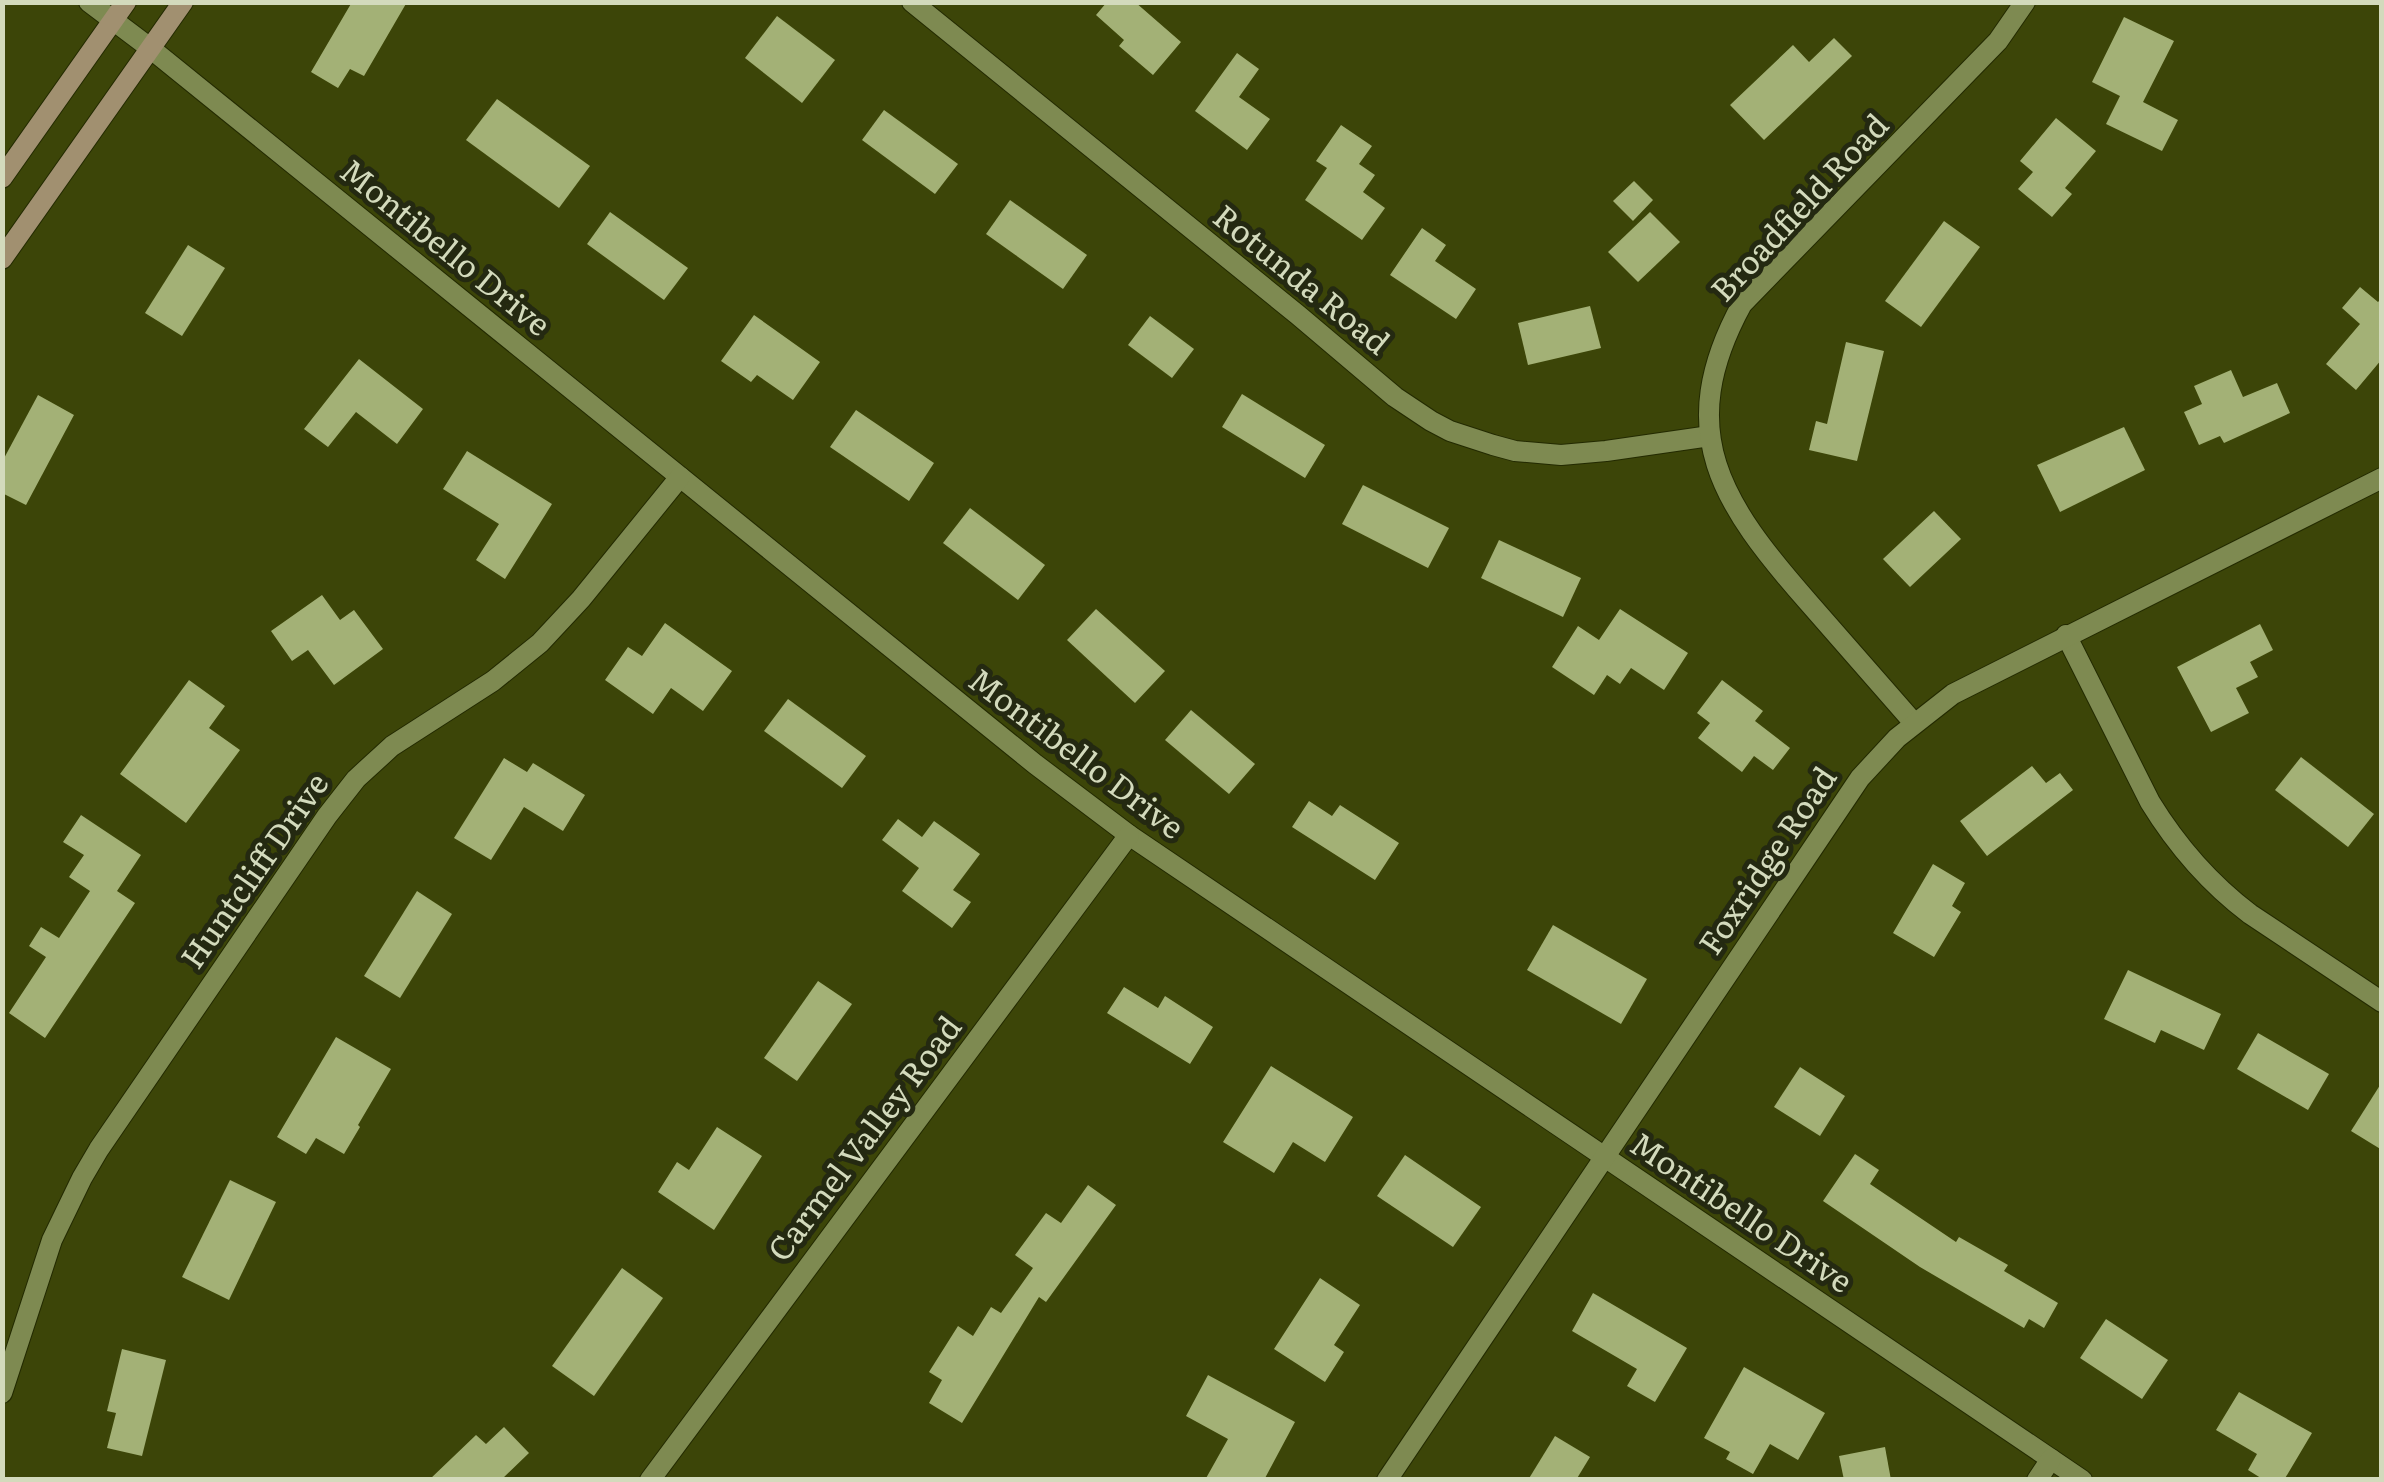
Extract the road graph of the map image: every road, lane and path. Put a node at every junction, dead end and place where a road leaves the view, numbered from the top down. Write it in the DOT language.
graph roads {
  1 [pos="89,2"];
  2 [pos="183,2"];
  3 [pos="912,2"];
  4 [pos="2025,2"];
  5 [pos="120,11"];
  6 [pos="150,48"];
  7 [pos="2,178"];
  8 [pos="2,259"];
  9 [pos="1710,436"];
  10 [pos="680,477"];
  11 [pos="2382,478"];
  12 [pos="2066,635"];
  13 [pos="1914,723"];
  14 [pos="1129,835"];
  15 [pos="2382,1002"];
  16 [pos="1605,1157"];
  17 [pos="2,1393"];
  18 [pos="2051,1459"];
  19 [pos="650,1480"];
  20 [pos="1387,1480"];
  21 [pos="2038,1480"];
  22 [pos="2082,1480"];
  1 -- 5 [label="street, Montibello Drive"];
  2 -- 6 [label="main road"];
  3 -- 9 [label="street, Rotunda Road"];
  4 -- 9 [label="street, Broadfield Road"];
  5 -- 6 [label="street, Montibello Drive"];
  5 -- 7 [label="main road"];
  6 -- 8 [label="main road"];
  6 -- 10 [label="street, Montibello Drive"];
  9 -- 13 [label="street, Broadfield Road"];
  10 -- 14 [label="street, Montibello Drive"];
  10 -- 17 [label="street, Huntcliff Drive"];
  11 -- 12 [label="street, Foxridge Road"];
  12 -- 13 [label="street, Foxridge Road"];
  12 -- 15 [label="street"];
  13 -- 16 [label="street, Foxridge Road"];
  14 -- 16 [label="street, Montibello Drive"];
  14 -- 19 [label="street, Carmel Valley Road"];
  16 -- 18 [label="street, Montibello Drive"];
  16 -- 20 [label="street, Foxridge Road"];
  18 -- 21 [label="street"];
  18 -- 22 [label="street, Montibello Drive"];
}
